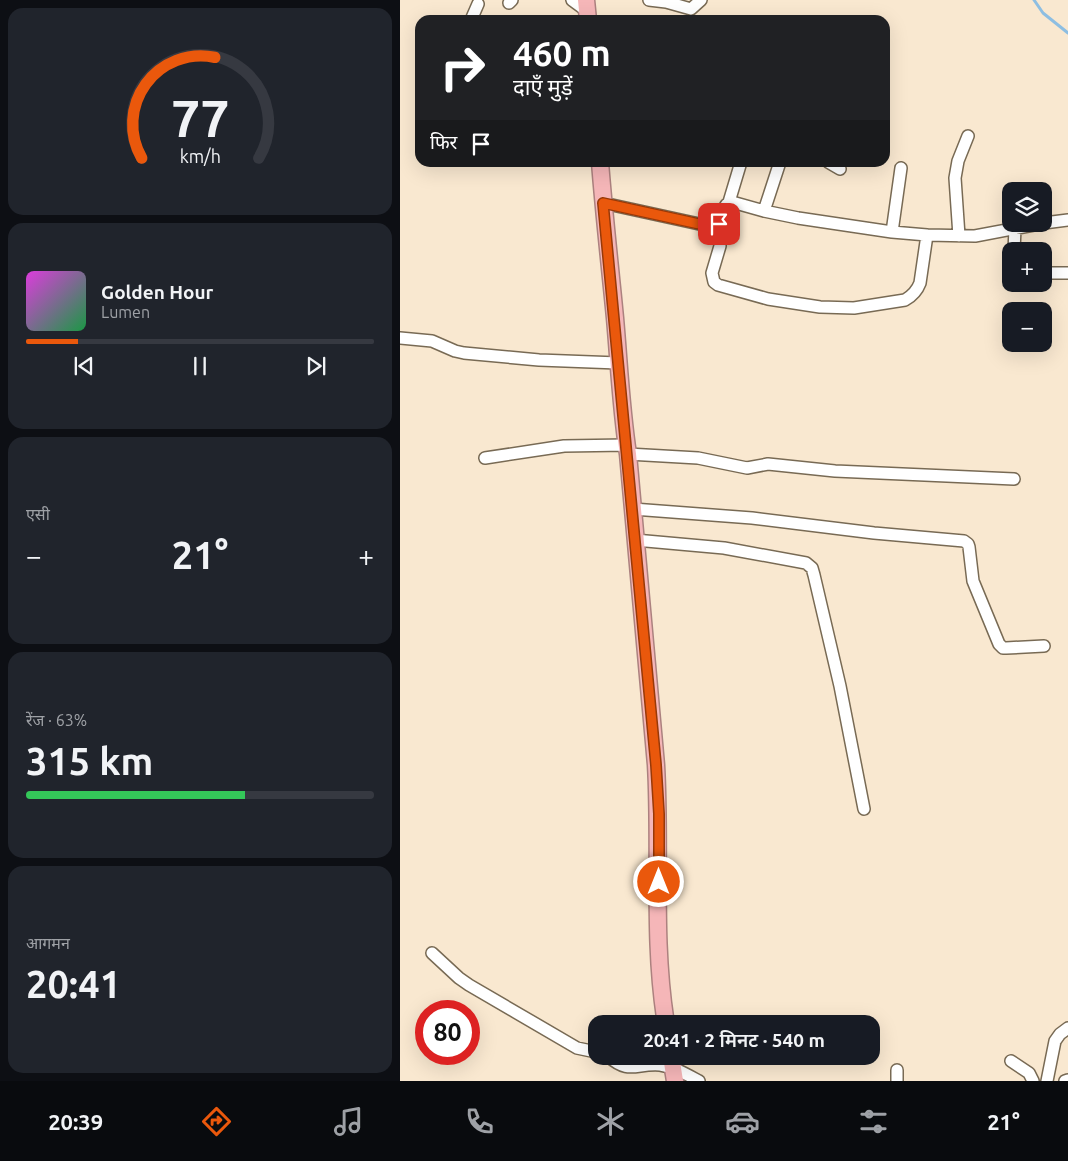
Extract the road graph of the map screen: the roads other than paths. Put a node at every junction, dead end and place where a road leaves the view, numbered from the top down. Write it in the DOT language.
graph roads {
  1 [pos="572,0"];
  2 [pos="648,0"];
  3 [pos="701,0"];
  4 [pos="478,4"];
  5 [pos="587,10"];
  6 [pos="473,15"];
  7 [pos="968,136"];
  8 [pos="600,167"];
  9 [pos="740,167"];
  10 [pos="778,167"];
  11 [pos="837,167"];
  12 [pos="901,168"];
  13 [pos="840,169"];
  14 [pos="729,202"];
  15 [pos="603,203"];
  16 [pos="764,211"];
  17 [pos="1068,220"];
  18 [pos="1052,222"];
  19 [pos="719,224"];
  20 [pos="1002,231"];
  21 [pos="892,232"];
  22 [pos="927,235"];
  23 [pos="959,236"];
  24 [pos="1052,273"];
  25 [pos="1068,273"];
  26 [pos="400,338"];
  27 [pos="618,363"];
  28 [pos="627,449"];
  29 [pos="485,458"];
  30 [pos="1014,479"];
  31 [pos="633,509"];
  32 [pos="635,540"];
  33 [pos="1044,646"];
  34 [pos="864,809"];
  35 [pos="432,954"];
  36 [pos="665,1015"];
  37 [pos="1068,1028"];
  38 [pos="588,1050"];
  39 [pos="1011,1061"];
  40 [pos="619,1065"];
  41 [pos="652,1065"];
  42 [pos="652,1065"];
  43 [pos="673,1068"];
  44 [pos="699,1081"];
  45 [pos="1033,1081"];
  46 [pos="1047,1081"];
  1 -- 5 [label="street"];
  2 -- 3 [label="street"];
  4 -- 6 [label="street"];
  7 -- 23 [label="street"];
  8 -- 15 [label="highway"];
  9 -- 14 [label="street"];
  10 -- 16 [label="street"];
  11 -- 13 [label="street"];
  12 -- 21 [label="street"];
  14 -- 16 [label="street"];
  14 -- 19 [label="street"];
  15 -- 19 [label="street"];
  15 -- 27 [label="highway"];
  16 -- 21 [label="street"];
  17 -- 18 [label="street"];
  19 -- 22 [label="street"];
  20 -- 23 [label="street"];
  21 -- 22 [label="street"];
  22 -- 23 [label="street"];
  24 -- 25 [label="street"];
  26 -- 27 [label="street"];
  27 -- 28 [label="highway"];
  28 -- 29 [label="street"];
  28 -- 30 [label="street"];
  28 -- 31 [label="highway"];
  31 -- 32 [label="highway"];
  31 -- 33 [label="street"];
  32 -- 34 [label="street"];
  32 -- 36 [label="highway"];
  35 -- 38 [label="street"];
  37 -- 46 [label="street"];
  39 -- 45 [label="street"];
  40 -- 41 [label="street"];
  42 -- 43 [label="street"];
  43 -- 44 [label="street"];
}
